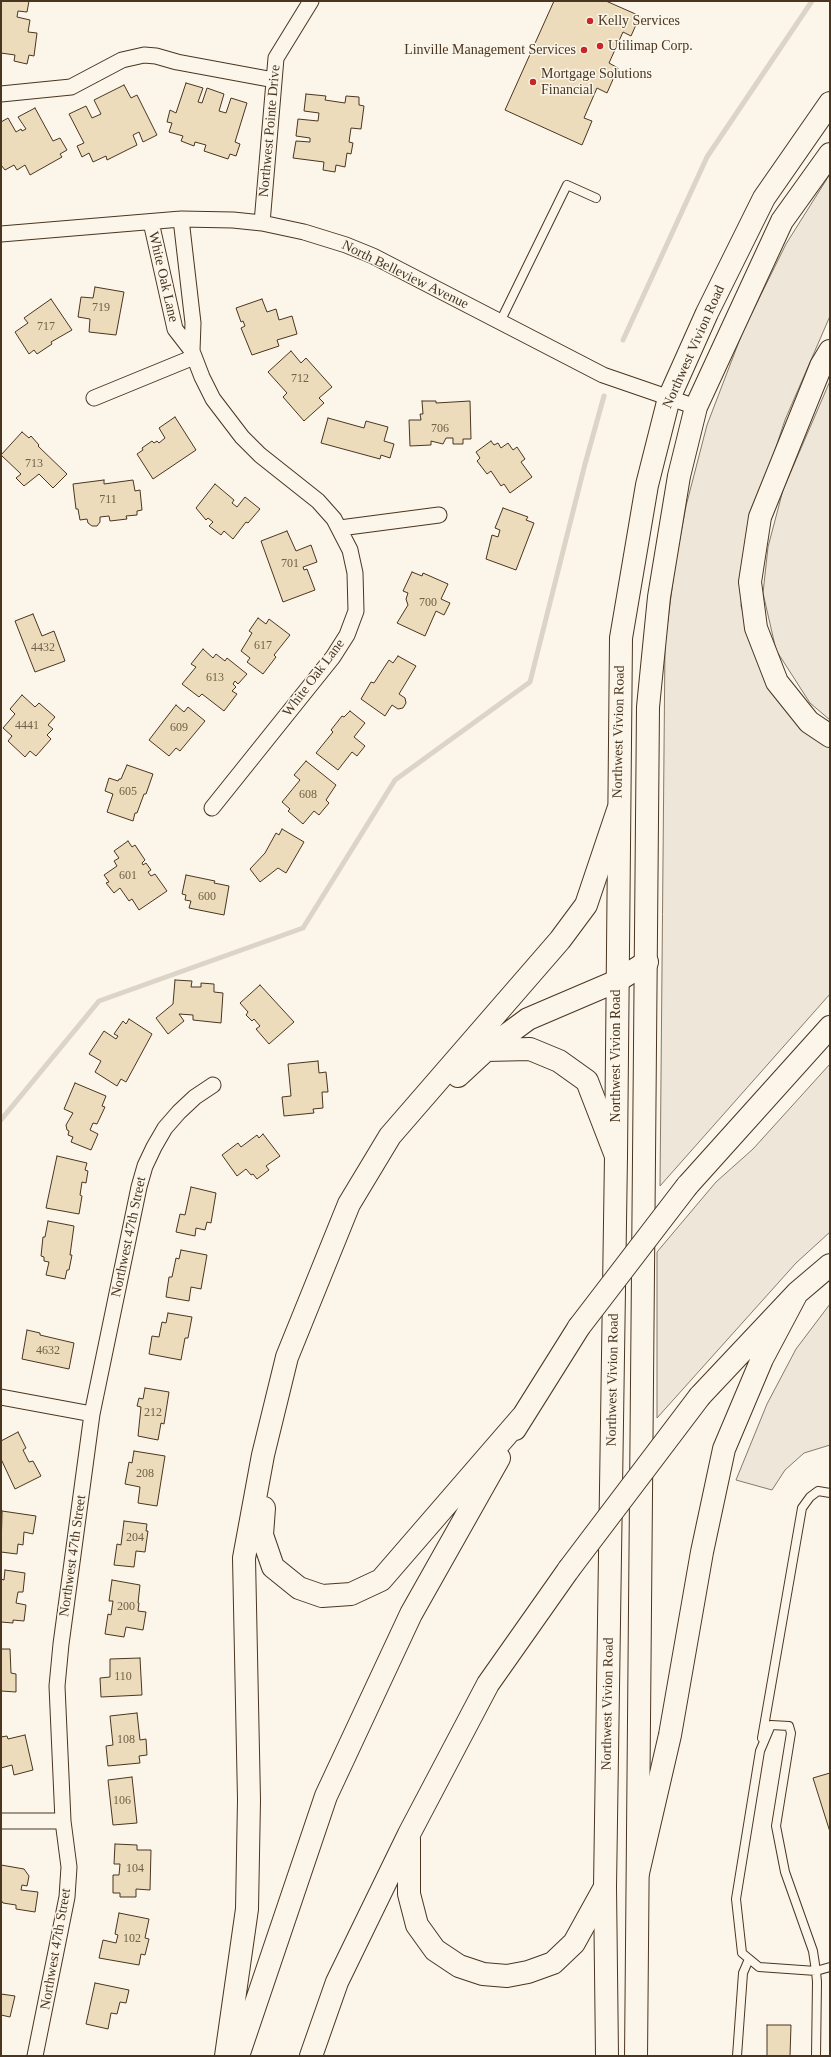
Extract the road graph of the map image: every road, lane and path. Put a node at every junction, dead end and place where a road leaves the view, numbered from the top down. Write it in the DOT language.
graph roads {
  1 [pos="311,1"];
  2 [pos="274,80"];
  3 [pos="1,94"];
  4 [pos="830,103"];
  5 [pos="830,154"];
  6 [pos="596,198"];
  7 [pos="181,219"];
  8 [pos="151,222"];
  9 [pos="262,223"];
  10 [pos="1,234"];
  11 [pos="500,322"];
  12 [pos="830,351"];
  13 [pos="192,354"];
  14 [pos="94,398"];
  15 [pos="669,398"];
  16 [pos="696,407"];
  17 [pos="439,515"];
  18 [pos="340,528"];
  19 [pos="830,736"];
  20 [pos="212,808"];
  21 [pos="618,810"];
  22 [pos="647,962"];
  23 [pos="617,981"];
  24 [pos="830,1027"];
  25 [pos="486,1050"];
  26 [pos="213,1085"];
  27 [pos="616,1156"];
  28 [pos="830,1264"];
  29 [pos="797,1293"];
  30 [pos="1,1396"];
  31 [pos="92,1414"];
  32 [pos="522,1417"];
  33 [pos="830,1493"];
  34 [pos="760,1751"];
  35 [pos="1,1821"];
  36 [pos="63,1822"];
  37 [pos="409,1834"];
  38 [pos="638,1873"];
  39 [pos="605,1887"];
  40 [pos="749,1959"];
  41 [pos="830,1967"];
  42 [pos="816,1971"];
  43 [pos="36,2056"];
  44 [pos="226,2056"];
  45 [pos="238,2056"];
  46 [pos="311,2056"];
  47 [pos="606,2056"];
  48 [pos="636,2056"];
  49 [pos="737,2056"];
  50 [pos="816,2056"];
  1 -- 2 [label="street, Northwest Pointe Drive"];
  2 -- 3 [label="street"];
  2 -- 9 [label="street, Northwest Pointe Drive"];
  4 -- 15 [label="main road, Northwest Vivion Road"];
  5 -- 16 [label="main road, Northwest Vivion Road"];
  6 -- 11 [label="lane"];
  7 -- 8 [label="street, North Belleview Avenue"];
  7 -- 9 [label="street, North Belleview Avenue"];
  7 -- 13 [label="street, White Oak Lane"];
  8 -- 10 [label="street, North Belleview Avenue"];
  8 -- 13 [label="street, White Oak Lane"];
  9 -- 11 [label="street, North Belleview Avenue"];
  11 -- 15 [label="street, North Belleview Avenue"];
  12 -- 19 [label="main road"];
  13 -- 14 [label="street"];
  13 -- 18 [label="street, White Oak Lane"];
  15 -- 16 [label="street, North Belleview Avenue"];
  15 -- 21 [label="main road, Northwest Vivion Road"];
  16 -- 22 [label="main road, Northwest Vivion Road"];
  17 -- 18 [label="street"];
  18 -- 20 [label="street, White Oak Lane"];
  21 -- 23 [label="main road, Northwest Vivion Road"];
  21 -- 44 [label="main road"];
  22 -- 23 [label="main road"];
  22 -- 38 [label="main road, Northwest Vivion Road"];
  23 -- 25 [label="main road"];
  23 -- 27 [label="main road, Northwest Vivion Road"];
  24 -- 32 [label="main road, bridge"];
  25 -- 27 [label="main road"];
  25 -- 32 [label="main road"];
  26 -- 31 [label="street, Northwest 47th Street"];
  27 -- 39 [label="main road, Northwest Vivion Road"];
  28 -- 29 [label="main road"];
  29 -- 37 [label="main road, bridge"];
  29 -- 38 [label="main road"];
  30 -- 31 [label="street"];
  31 -- 36 [label="street, Northwest 47th Street"];
  32 -- 45 [label="main road"];
  33 -- 34 [label="lane"];
  34 -- 40 [label="lane"];
  34 -- 42 [label="lane"];
  35 -- 36 [label="street"];
  36 -- 43 [label="street, Northwest 47th Street"];
  37 -- 39 [label="main road"];
  37 -- 46 [label="main road"];
  38 -- 48 [label="main road, Northwest Vivion Road"];
  39 -- 47 [label="main road, Northwest Vivion Road"];
  40 -- 42 [label="lane"];
  40 -- 49 [label="lane"];
  41 -- 42 [label="lane"];
  42 -- 50 [label="lane"];
}
